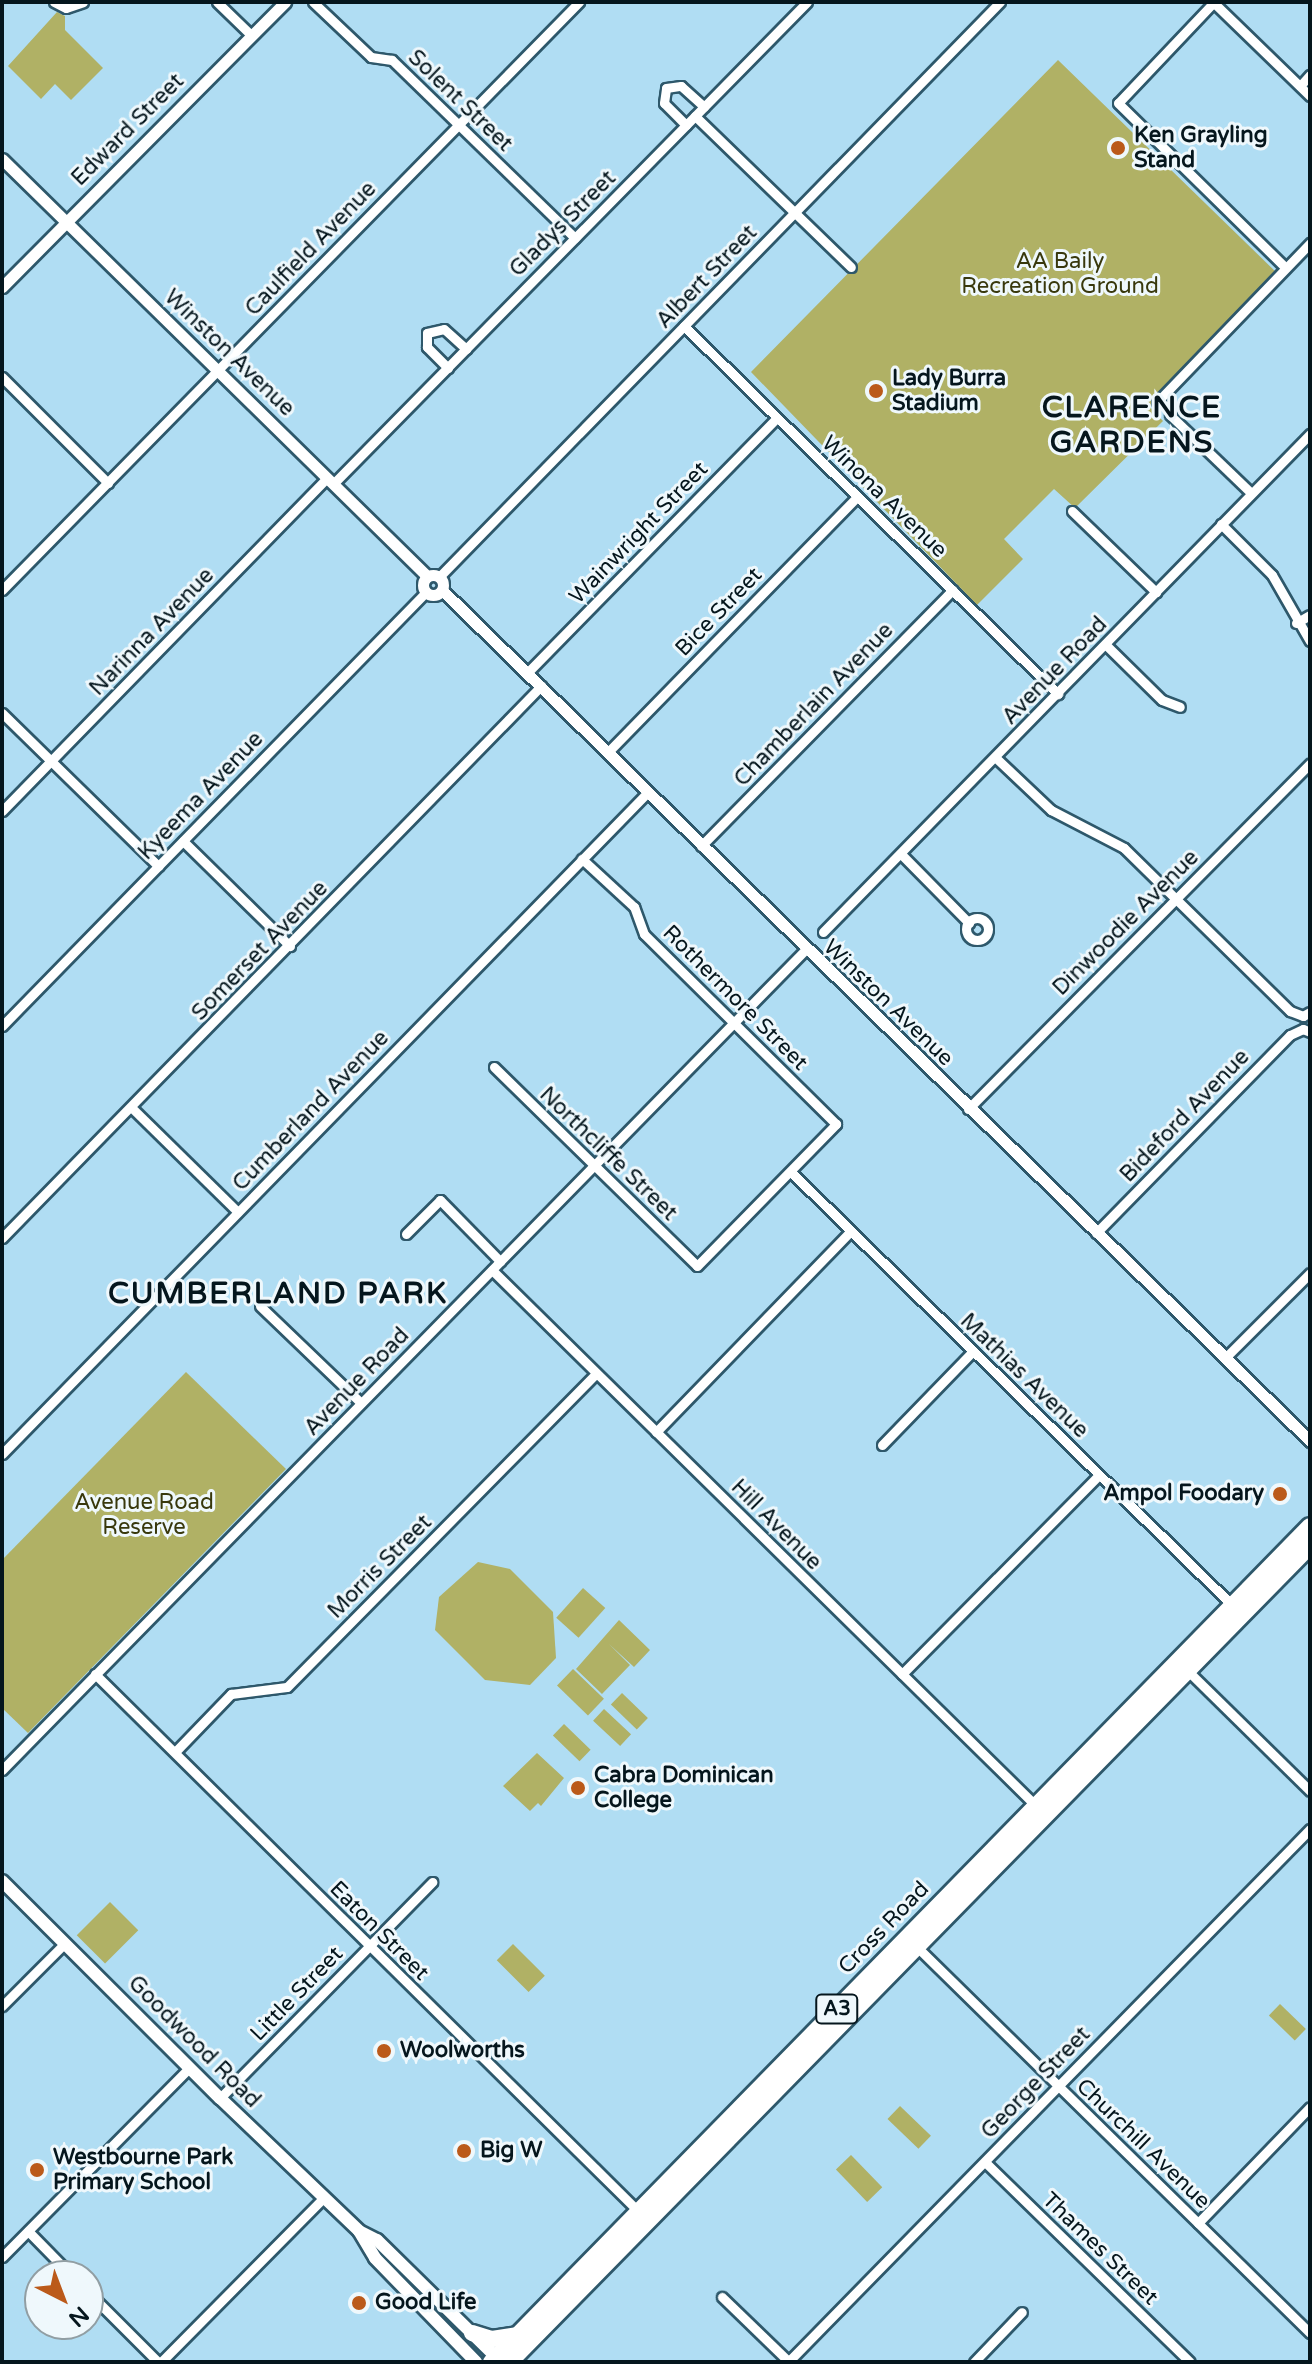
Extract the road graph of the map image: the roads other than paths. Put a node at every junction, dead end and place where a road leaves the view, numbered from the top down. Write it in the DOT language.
graph roads {
  1 [pos="54,2"];
  2 [pos="83,2"];
  3 [pos="217,2"];
  4 [pos="285,2"];
  5 [pos="313,2"];
  6 [pos="578,2"];
  7 [pos="807,2"];
  8 [pos="1000,2"];
  9 [pos="1214,2"];
  10 [pos="251,35"];
  11 [pos="1310,75"];
  12 [pos="1300,86"];
  13 [pos="1310,96"];
  14 [pos="704,107"];
  15 [pos="695,116"];
  16 [pos="457,124"];
  17 [pos="686,125"];
  18 [pos="2,159"];
  19 [pos="794,213"];
  20 [pos="66,222"];
  21 [pos="575,238"];
  22 [pos="1310,243"];
  23 [pos="851,267"];
  24 [pos="1286,268"];
  25 [pos="2,287"];
  26 [pos="684,326"];
  27 [pos="466,349"];
  28 [pos="448,368"];
  29 [pos="218,371"];
  30 [pos="2,377"];
  31 [pos="1157,402"];
  32 [pos="1170,415"];
  33 [pos="777,418"];
  34 [pos="1310,434"];
  35 [pos="330,481"];
  36 [pos="108,483"];
  37 [pos="1251,493"];
  38 [pos="857,497"];
  39 [pos="1072,511"];
  40 [pos="1221,524"];
  41 [pos="434,576"];
  42 [pos="2,590"];
  43 [pos="442,590"];
  44 [pos="953,590"];
  45 [pos="426,592"];
  46 [pos="1156,592"];
  47 [pos="1310,615"];
  48 [pos="1296,623"];
  49 [pos="1310,641"];
  50 [pos="1106,645"];
  51 [pos="527,673"];
  52 [pos="541,686"];
  53 [pos="1058,694"];
  54 [pos="1180,707"];
  55 [pos="2,713"];
  56 [pos="607,753"];
  57 [pos="996,758"];
  58 [pos="51,761"];
  59 [pos="1310,764"];
  60 [pos="647,793"];
  61 [pos="2,811"];
  62 [pos="183,841"];
  63 [pos="701,846"];
  64 [pos="901,854"];
  65 [pos="582,859"];
  66 [pos="158,866"];
  67 [pos="1176,899"];
  68 [pos="969,923"];
  69 [pos="823,932"];
  70 [pos="290,946"];
  71 [pos="805,950"];
  72 [pos="1306,1014"];
  73 [pos="735,1023"];
  74 [pos="2,1026"];
  75 [pos="1307,1030"];
  76 [pos="494,1067"];
  77 [pos="132,1108"];
  78 [pos="968,1109"];
  79 [pos="594,1165"];
  80 [pos="791,1172"];
  81 [pos="238,1212"];
  82 [pos="851,1231"];
  83 [pos="1096,1233"];
  84 [pos="406,1234"];
  85 [pos="2,1238"];
  86 [pos="500,1261"];
  87 [pos="492,1270"];
  88 [pos="1310,1273"];
  89 [pos="260,1306"];
  90 [pos="973,1351"];
  91 [pos="1225,1358"];
  92 [pos="596,1374"];
  93 [pos="361,1403"];
  94 [pos="656,1432"];
  95 [pos="1310,1441"];
  96 [pos="882,1445"];
  97 [pos="2,1454"];
  98 [pos="1099,1475"];
  99 [pos="1310,1526"];
  100 [pos="1310,1546"];
  101 [pos="1238,1611"];
  102 [pos="1183,1666"];
  103 [pos="95,1674"];
  104 [pos="902,1674"];
  105 [pos="175,1752"];
  106 [pos="2,1770"];
  107 [pos="1310,1791"];
  108 [pos="1040,1810"];
  109 [pos="1310,1829"];
  110 [pos="2,1881"];
  111 [pos="432,1882"];
  112 [pos="912,1942"];
  113 [pos="65,1943"];
  114 [pos="369,1946"];
  115 [pos="2,2006"];
  116 [pos="190,2067"];
  117 [pos="1058,2086"];
  118 [pos="220,2098"];
  119 [pos="1310,2107"];
  120 [pos="985,2162"];
  121 [pos="324,2197"];
  122 [pos="643,2217"];
  123 [pos="1198,2223"];
  124 [pos="28,2231"];
  125 [pos="359,2231"];
  126 [pos="2,2257"];
  127 [pos="56,2260"];
  128 [pos="722,2297"];
  129 [pos="104,2308"];
  130 [pos="1022,2312"];
  131 [pos="540,2331"];
  132 [pos="472,2333"];
  133 [pos="1310,2333"];
  134 [pos="517,2335"];
  135 [pos="470,2359"];
  136 [pos="499,2361"];
  137 [pos="159,2362"];
  138 [pos="524,2362"];
  139 [pos="788,2362"];
  140 [pos="974,2362"];
  141 [pos="1190,2362"];
  1 -- 2 [label="street"];
  3 -- 10 [label="street"];
  4 -- 10 [label="street, Edward Street"];
  5 -- 16 [label="street, Solent Street"];
  6 -- 16 [label="street, Caulfield Avenue"];
  7 -- 14 [label="street, Gladys Street"];
  8 -- 19 [label="street, Albert Street"];
  9 -- 12 [label="street"];
  9 -- 24 [label="street"];
  10 -- 20 [label="street, Edward Street"];
  11 -- 12 [label="street"];
  12 -- 13 [label="street"];
  14 -- 15 [label="street, Gladys Street"];
  14 -- 17 [label="street"];
  15 -- 17 [label="street, Gladys Street"];
  15 -- 19 [label="street"];
  16 -- 21 [label="street, Solent Street"];
  16 -- 29 [label="street, Caulfield Avenue"];
  17 -- 21 [label="street, Gladys Street"];
  18 -- 20 [label="street, Winston Avenue"];
  19 -- 23 [label="street"];
  19 -- 26 [label="street, Albert Street"];
  20 -- 25 [label="street, Edward Street"];
  20 -- 29 [label="street, Winston Avenue"];
  21 -- 27 [label="street, Gladys Street"];
  22 -- 24 [label="street"];
  24 -- 31 [label="street"];
  26 -- 33 [label="street, Winona Avenue"];
  26 -- 41 [label="street, Albert Street"];
  27 -- 28 [label="street, Gladys Street"];
  27 -- 28 [label="street"];
  28 -- 35 [label="street, Gladys Street"];
  29 -- 35 [label="street, Winston Avenue"];
  29 -- 36 [label="street, Caulfield Avenue"];
  30 -- 36 [label="street"];
  32 -- 37 [label="street"];
  33 -- 38 [label="street, Winona Avenue"];
  33 -- 51 [label="street, Wainwright Street"];
  34 -- 37 [label="street, Avenue Road"];
  35 -- 41 [label="street, Winston Avenue"];
  35 -- 58 [label="street, Narinna Avenue"];
  36 -- 42 [label="street, Caulfield Avenue"];
  37 -- 40 [label="street, Avenue Road"];
  38 -- 44 [label="street, Winona Avenue"];
  38 -- 56 [label="street, Bice Street"];
  39 -- 46 [label="street"];
  40 -- 46 [label="street, Avenue Road"];
  40 -- 48 [label="street"];
  41 -- 43 [label="street"];
  41 -- 45 [label="street"];
  43 -- 45 [label="street"];
  43 -- 51 [label="street, Winston Avenue"];
  44 -- 53 [label="street, Winona Avenue"];
  44 -- 63 [label="street, Chamberlain Avenue"];
  45 -- 62 [label="street, Kyeema Avenue"];
  46 -- 50 [label="street, Avenue Road"];
  47 -- 48 [label="street"];
  48 -- 49 [label="street"];
  50 -- 53 [label="street, Avenue Road"];
  50 -- 54 [label="street"];
  51 -- 52 [label="street, Winston Avenue"];
  52 -- 56 [label="street, Winston Avenue"];
  52 -- 70 [label="street, Somerset Avenue"];
  53 -- 57 [label="street, Avenue Road"];
  55 -- 58 [label="street"];
  56 -- 60 [label="street, Winston Avenue"];
  57 -- 64 [label="street, Avenue Road"];
  57 -- 67 [label="street"];
  58 -- 61 [label="street, Narinna Avenue"];
  58 -- 66 [label="street"];
  59 -- 67 [label="street, Dinwoodie Avenue"];
  60 -- 63 [label="street, Winston Avenue"];
  60 -- 65 [label="street, Cumberland Avenue"];
  62 -- 66 [label="street, Kyeema Avenue"];
  62 -- 70 [label="street"];
  63 -- 71 [label="street, Winston Avenue"];
  64 -- 68 [label="street"];
  64 -- 69 [label="street, Avenue Road"];
  65 -- 73 [label="street, Rothermore Street"];
  65 -- 81 [label="street, Cumberland Avenue"];
  66 -- 74 [label="street, Kyeema Avenue"];
  67 -- 72 [label="street"];
  67 -- 78 [label="street, Dinwoodie Avenue"];
  70 -- 77 [label="street, Somerset Avenue"];
  71 -- 73 [label="street, Avenue Road"];
  71 -- 78 [label="street, Winston Avenue"];
  73 -- 79 [label="street, Avenue Road"];
  73 -- 80 [label="street, Rothermore Street"];
  75 -- 83 [label="street, Bideford Avenue"];
  76 -- 79 [label="street, Northcliffe Street"];
  77 -- 81 [label="street"];
  77 -- 85 [label="street, Somerset Avenue"];
  78 -- 83 [label="street, Winston Avenue"];
  79 -- 80 [label="street, Northcliffe Street"];
  79 -- 86 [label="street, Avenue Road"];
  80 -- 82 [label="street, Mathias Avenue"];
  81 -- 97 [label="street, Cumberland Avenue"];
  82 -- 90 [label="street, Mathias Avenue"];
  82 -- 94 [label="street"];
  83 -- 91 [label="street, Winston Avenue"];
  84 -- 86 [label="street"];
  86 -- 87 [label="street, Avenue Road"];
  87 -- 92 [label="street, Hill Avenue"];
  87 -- 93 [label="street, Avenue Road"];
  88 -- 91 [label="street"];
  89 -- 93 [label="street"];
  90 -- 96 [label="street"];
  90 -- 98 [label="street, Mathias Avenue"];
  91 -- 95 [label="street, Winston Avenue"];
  92 -- 94 [label="street, Hill Avenue"];
  92 -- 105 [label="street, Morris Street"];
  93 -- 103 [label="street, Avenue Road"];
  94 -- 104 [label="street, Hill Avenue"];
  98 -- 101 [label="street, Mathias Avenue"];
  98 -- 104 [label="street"];
  99 -- 101 [label="highway, Cross Road / A3"];
  100 -- 101 [label="highway, Cross Road / A3"];
  101 -- 102 [label="highway, Cross Road / A3"];
  102 -- 107 [label="street"];
  102 -- 108 [label="highway, Cross Road / A3"];
  103 -- 105 [label="street, Eaton Street"];
  103 -- 106 [label="street, Avenue Road"];
  104 -- 108 [label="street, Hill Avenue"];
  105 -- 114 [label="street, Eaton Street"];
  108 -- 112 [label="highway, Cross Road / A3"];
  109 -- 117 [label="street, George Street"];
  110 -- 113 [label="main road, Goodwood Road"];
  111 -- 114 [label="street, Little Street"];
  112 -- 117 [label="street, Churchill Avenue"];
  112 -- 122 [label="highway, Cross Road / A3"];
  113 -- 115 [label="street"];
  113 -- 116 [label="main road, Goodwood Road"];
  114 -- 118 [label="street, Little Street"];
  114 -- 122 [label="street, Eaton Street"];
  116 -- 118 [label="main road, Goodwood Road"];
  116 -- 124 [label="street"];
  117 -- 120 [label="street, George Street"];
  117 -- 123 [label="street, Churchill Avenue"];
  118 -- 121 [label="main road, Goodwood Road"];
  119 -- 123 [label="street"];
  120 -- 139 [label="street, George Street"];
  120 -- 141 [label="street, Thames Street"];
  121 -- 125 [label="main road, Goodwood Road"];
  121 -- 137 [label="street"];
  122 -- 131 [label="highway, Cross Road / A3"];
  122 -- 134 [label="highway, Cross Road / A3"];
  123 -- 133 [label="street, Churchill Avenue"];
  124 -- 126 [label="street"];
  124 -- 127 [label="street"];
  125 -- 132 [label="main road, Goodwood Road"];
  125 -- 135 [label="main road, Goodwood Road"];
  128 -- 139 [label="street"];
  129 -- 137 [label="street"];
  130 -- 140 [label="street"];
  131 -- 136 [label="highway, Cross Road / A3"];
  131 -- 138 [label="main road"];
  132 -- 134 [label="highway"];
  132 -- 136 [label="main road, Goodwood Road"];
  134 -- 136 [label="highway, Cross Road / A3"];
}
